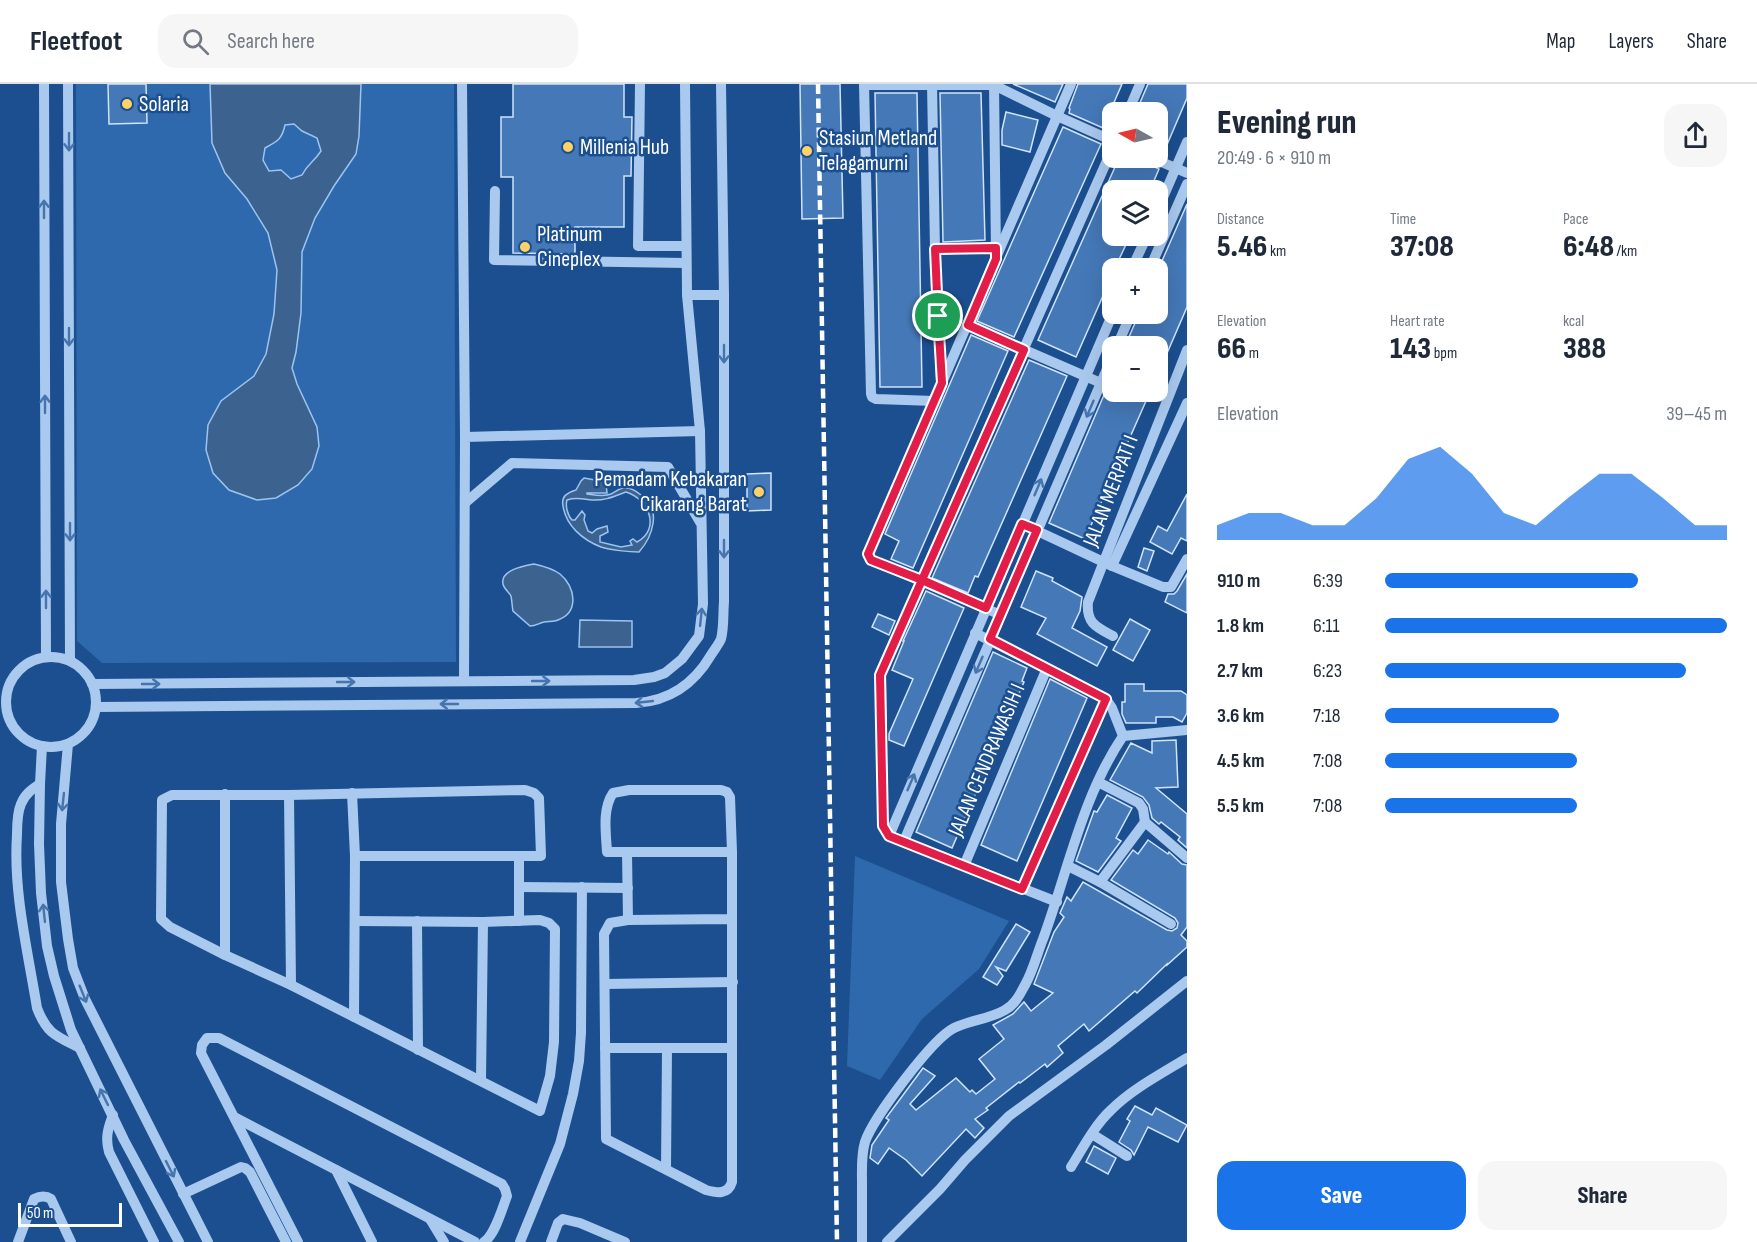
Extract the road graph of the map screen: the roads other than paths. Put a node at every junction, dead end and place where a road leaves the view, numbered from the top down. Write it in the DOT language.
graph roads {
  1 [pos="44,84"];
  2 [pos="68,84"];
  3 [pos="462,84"];
  4 [pos="640,84"];
  5 [pos="685,84"];
  6 [pos="721,84"];
  7 [pos="994,84"];
  8 [pos="1071,84"];
  9 [pos="1140,84"];
  10 [pos="864,85"];
  11 [pos="932,85"];
  12 [pos="1006,87"];
  13 [pos="1132,102"];
  14 [pos="1057,116"];
  15 [pos="1102,136"];
  16 [pos="1187,142"];
  17 [pos="1168,165"];
  18 [pos="1104,168"];
  19 [pos="1176,168"];
  20 [pos="1187,173"];
  21 [pos="1187,184"];
  22 [pos="1168,186"];
  23 [pos="495,191"];
  24 [pos="686,246"];
  25 [pos="935,249"];
  26 [pos="996,253"];
  27 [pos="1154,258"];
  28 [pos="686,263"];
  29 [pos="687,295"];
  30 [pos="724,295"];
  31 [pos="1108,324"];
  32 [pos="968,325"];
  33 [pos="1024,350"];
  34 [pos="1187,350"];
  35 [pos="1086,376"];
  36 [pos="942,383"];
  37 [pos="1101,383"];
  38 [pos="934,401"];
  39 [pos="1187,403"];
  40 [pos="700,431"];
  41 [pos="465,437"];
  42 [pos="465,503"];
  43 [pos="1022,524"];
  44 [pos="702,525"];
  45 [pos="1037,530"];
  46 [pos="1187,559"];
  47 [pos="1108,564"];
  48 [pos="922,580"];
  49 [pos="986,608"];
  50 [pos="1001,615"];
  51 [pos="975,633"];
  52 [pos="1113,636"];
  53 [pos="990,639"];
  54 [pos="46,657"];
  55 [pos="70,661"];
  56 [pos="1047,668"];
  57 [pos="464,681"];
  58 [pos="93,684"];
  59 [pos="1106,699"];
  60 [pos="3,700"];
  61 [pos="96,707"];
  62 [pos="1187,730"];
  63 [pos="1123,736"];
  64 [pos="68,744"];
  65 [pos="42,746"];
  66 [pos="1098,782"];
  67 [pos="40,784"];
  68 [pos="352,793"];
  69 [pos="225,794"];
  70 [pos="290,795"];
  71 [pos="1145,822"];
  72 [pos="889,836"];
  73 [pos="904,841"];
  74 [pos="627,852"];
  75 [pos="732,852"];
  76 [pos="356,856"];
  77 [pos="519,856"];
  78 [pos="1187,858"];
  79 [pos="964,866"];
  80 [pos="1068,867"];
  81 [pos="1100,882"];
  82 [pos="519,887"];
  83 [pos="582,887"];
  84 [pos="628,888"];
  85 [pos="1022,889"];
  86 [pos="1057,902"];
  87 [pos="731,919"];
  88 [pos="628,920"];
  89 [pos="356,921"];
  90 [pos="417,921"];
  91 [pos="519,921"];
  92 [pos="483,922"];
  93 [pos="1170,924"];
  94 [pos="225,956"];
  95 [pos="1187,981"];
  96 [pos="733,982"];
  97 [pos="605,984"];
  98 [pos="291,985"];
  99 [pos="354,1017"];
  100 [pos="80,1048"];
  101 [pos="605,1048"];
  102 [pos="668,1048"];
  103 [pos="732,1048"];
  104 [pos="418,1050"];
  105 [pos="1187,1058"];
  106 [pos="481,1080"];
  107 [pos="113,1115"];
  108 [pos="235,1118"];
  109 [pos="1092,1134"];
  110 [pos="1127,1156"];
  111 [pos="1071,1167"];
  112 [pos="666,1169"];
  113 [pos="336,1170"];
  114 [pos="183,1194"];
  115 [pos="430,1219"];
  116 [pos="18,1242"];
  117 [pos="71,1242"];
  118 [pos="154,1242"];
  119 [pos="179,1242"];
  120 [pos="208,1242"];
  121 [pos="286,1242"];
  122 [pos="298,1242"];
  123 [pos="372,1242"];
  124 [pos="444,1242"];
  125 [pos="475,1242"];
  126 [pos="484,1242"];
  127 [pos="520,1242"];
  128 [pos="551,1242"];
  129 [pos="625,1242"];
  130 [pos="862,1242"];
  131 [pos="886,1242"];
  54 -- 1 [label="street, one-way"];
  2 -- 55 [label="street, one-way"];
  3 -- 41 [label="street"];
  4 -- 24 [label="street"];
  5 -- 24 [label="street"];
  6 -- 30 [label="street"];
  7 -- 11 [label="street"];
  7 -- 12 [label="street"];
  7 -- 26 [label="street"];
  8 -- 14 [label="street"];
  9 -- 13 [label="street"];
  10 -- 11 [label="street"];
  10 -- 38 [label="street"];
  11 -- 25 [label="street"];
  12 -- 14 [label="street"];
  14 -- 15 [label="street"];
  14 -- 26 [label="street"];
  16 -- 19 [label="street"];
  17 -- 19 [label="street"];
  18 -- 33 [label="street"];
  19 -- 20 [label="street"];
  19 -- 22 [label="street"];
  21 -- 27 [label="street"];
  23 -- 28 [label="street"];
  24 -- 28 [label="street"];
  25 -- 26 [label="street"];
  25 -- 36 [label="street"];
  26 -- 32 [label="street"];
  28 -- 29 [label="street"];
  29 -- 30 [label="street"];
  29 -- 40 [label="street"];
  30 -- 61 [label="street, one-way"];
  31 -- 35 [label="street"];
  32 -- 33 [label="street"];
  32 -- 36 [label="street"];
  33 -- 35 [label="street"];
  33 -- 48 [label="street"];
  34 -- 47 [label="street, JALAN MERPATI I"];
  35 -- 37 [label="street"];
  43 -- 35 [label="street, one-way"];
  36 -- 38 [label="street"];
  37 -- 45 [label="street, one-way"];
  38 -- 48 [label="street"];
  39 -- 47 [label="street"];
  40 -- 41 [label="street"];
  40 -- 44 [label="street"];
  41 -- 42 [label="street"];
  42 -- 44 [label="street"];
  42 -- 57 [label="street"];
  43 -- 45 [label="street"];
  43 -- 49 [label="street"];
  57 -- 44 [label="street, one-way"];
  45 -- 47 [label="street"];
  45 -- 50 [label="street"];
  46 -- 47 [label="street"];
  47 -- 52 [label="street, JALAN MERPATI I"];
  48 -- 49 [label="street"];
  48 -- 72 [label="street"];
  49 -- 50 [label="street"];
  49 -- 51 [label="street"];
  50 -- 53 [label="street"];
  51 -- 53 [label="street"];
  72 -- 51 [label="street, one-way"];
  53 -- 56 [label="street"];
  53 -- 73 [label="street, one-way"];
  54 -- 55 [label="street"];
  54 -- 60 [label="street"];
  55 -- 58 [label="street"];
  56 -- 59 [label="street"];
  56 -- 79 [label="street, JALAN CENDRAWASIH I"];
  58 -- 57 [label="street, one-way"];
  58 -- 61 [label="street"];
  59 -- 63 [label="street"];
  59 -- 85 [label="street"];
  60 -- 65 [label="street"];
  61 -- 64 [label="street"];
  62 -- 63 [label="street"];
  63 -- 66 [label="street"];
  64 -- 65 [label="street"];
  64 -- 114 [label="street, one-way"];
  65 -- 67 [label="street"];
  66 -- 71 [label="street"];
  66 -- 80 [label="street"];
  100 -- 67 [label="street, one-way"];
  67 -- 100 [label="street"];
  68 -- 70 [label="street"];
  68 -- 76 [label="street"];
  68 -- 77 [label="street"];
  69 -- 70 [label="street"];
  69 -- 94 [label="street"];
  69 -- 94 [label="street"];
  70 -- 98 [label="street"];
  71 -- 78 [label="street"];
  71 -- 81 [label="street"];
  72 -- 73 [label="street"];
  73 -- 79 [label="street"];
  74 -- 75 [label="street"];
  74 -- 75 [label="street"];
  74 -- 84 [label="street"];
  75 -- 87 [label="street"];
  76 -- 77 [label="street"];
  76 -- 89 [label="street"];
  77 -- 82 [label="street"];
  79 -- 85 [label="street"];
  80 -- 81 [label="street"];
  80 -- 86 [label="street"];
  81 -- 93 [label="street"];
  82 -- 83 [label="street"];
  82 -- 91 [label="street"];
  83 -- 84 [label="street"];
  83 -- 127 [label="street"];
  84 -- 88 [label="street"];
  85 -- 86 [label="street"];
  86 -- 130 [label="street"];
  87 -- 88 [label="street"];
  87 -- 96 [label="street"];
  88 -- 97 [label="street"];
  89 -- 90 [label="street"];
  89 -- 99 [label="street"];
  90 -- 92 [label="street"];
  90 -- 104 [label="street"];
  91 -- 92 [label="street"];
  91 -- 106 [label="street"];
  92 -- 106 [label="street"];
  94 -- 98 [label="street"];
  95 -- 131 [label="street"];
  96 -- 97 [label="street"];
  96 -- 103 [label="street"];
  97 -- 101 [label="street"];
  98 -- 99 [label="street"];
  99 -- 104 [label="street"];
  107 -- 100 [label="street, one-way"];
  101 -- 102 [label="street"];
  101 -- 112 [label="street"];
  102 -- 103 [label="street"];
  102 -- 112 [label="street"];
  103 -- 112 [label="street"];
  104 -- 106 [label="street"];
  105 -- 109 [label="street"];
  107 -- 118 [label="street"];
  107 -- 119 [label="street"];
  108 -- 113 [label="street"];
  108 -- 122 [label="street"];
  108 -- 126 [label="street"];
  109 -- 110 [label="street"];
  109 -- 111 [label="street"];
  113 -- 115 [label="street"];
  113 -- 123 [label="street"];
  114 -- 120 [label="street"];
  114 -- 121 [label="street"];
  115 -- 124 [label="street"];
  115 -- 125 [label="street"];
  116 -- 117 [label="street"];
  128 -- 129 [label="street"];
}
